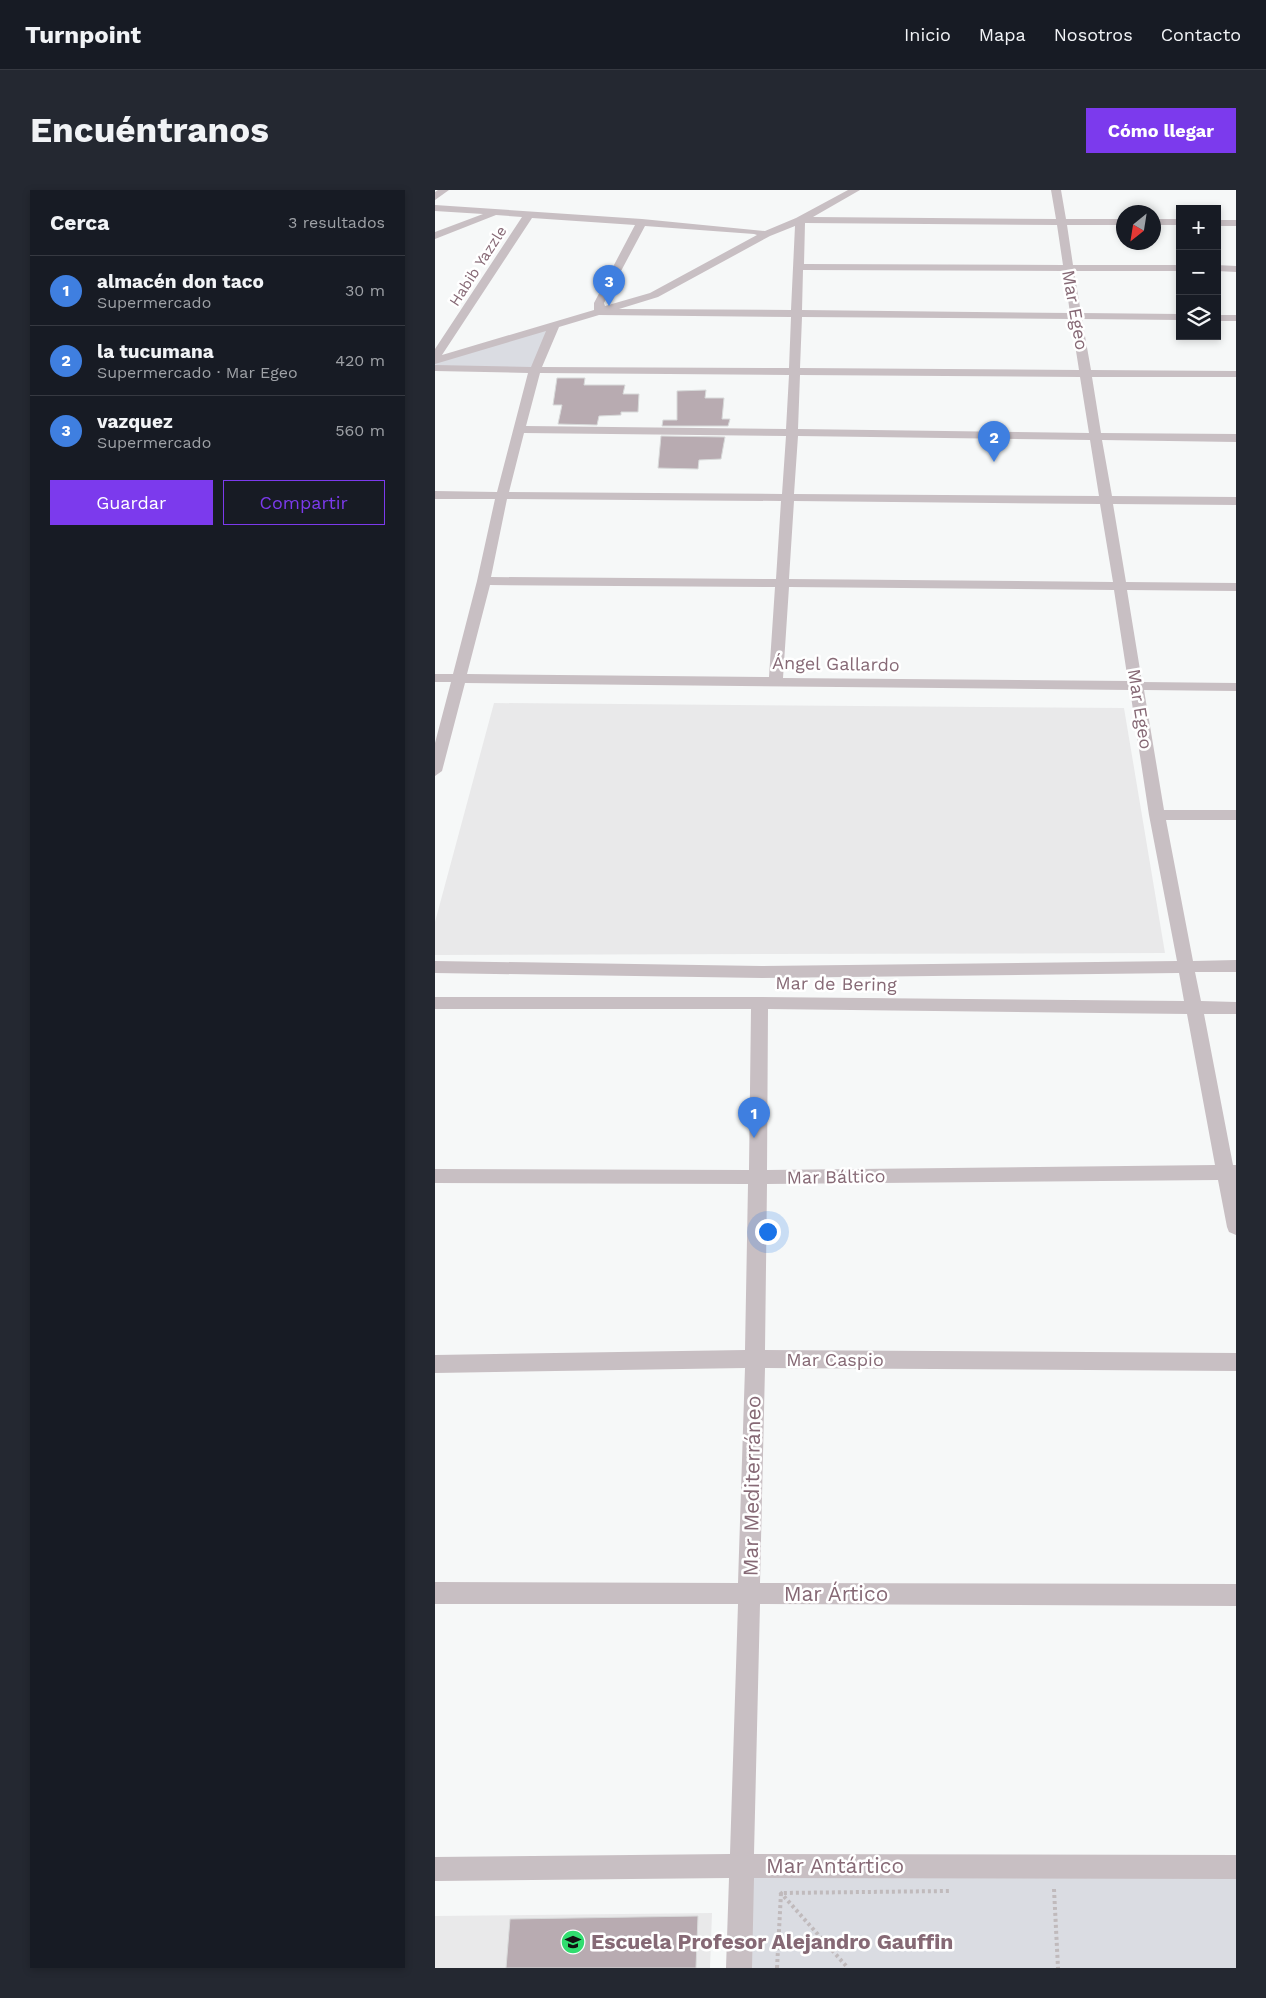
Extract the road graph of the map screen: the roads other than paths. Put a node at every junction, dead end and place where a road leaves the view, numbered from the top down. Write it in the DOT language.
graph roads {
  1 [pos="444,190"];
  2 [pos="855,190"];
  3 [pos="1057,190"];
  4 [pos="435,206"];
  5 [pos="496,213"];
  6 [pos="529,215"];
  7 [pos="800,220"];
  8 [pos="642,222"];
  9 [pos="1062,222"];
  10 [pos="1116,222"];
  11 [pos="1161,222"];
  12 [pos="1176,222"];
  13 [pos="1221,222"];
  14 [pos="1236,223"];
  15 [pos="766,234"];
  16 [pos="435,236"];
  17 [pos="799,267"];
  18 [pos="1067,268"];
  19 [pos="1176,268"];
  20 [pos="1221,268"];
  21 [pos="1236,268"];
  22 [pos="600,312"];
  23 [pos="796,314"];
  24 [pos="1077,317"];
  25 [pos="1176,317"];
  26 [pos="1221,318"];
  27 [pos="1236,318"];
  28 [pos="554,326"];
  29 [pos="435,360"];
  30 [pos="435,368"];
  31 [pos="535,370"];
  32 [pos="794,371"];
  33 [pos="1085,373"];
  34 [pos="1236,374"];
  35 [pos="521,429"];
  36 [pos="792,434"];
  37 [pos="1095,437"];
  38 [pos="1236,438"];
  39 [pos="435,495"];
  40 [pos="502,495"];
  41 [pos="787,499"];
  42 [pos="1106,500"];
  43 [pos="1236,501"];
  44 [pos="485,581"];
  45 [pos="782,583"];
  46 [pos="1120,587"];
  47 [pos="1236,587"];
  48 [pos="435,678"];
  49 [pos="460,678"];
  50 [pos="776,682"];
  51 [pos="1136,686"];
  52 [pos="1236,687"];
  53 [pos="435,771"];
  54 [pos="1157,815"];
  55 [pos="1236,815"];
  56 [pos="1186,966"];
  57 [pos="1236,966"];
  58 [pos="435,967"];
  59 [pos="435,1003"];
  60 [pos="760,1003"];
  61 [pos="1193,1007"];
  62 [pos="1236,1008"];
  63 [pos="1231,1172"];
  64 [pos="435,1176"];
  65 [pos="758,1177"];
  66 [pos="1236,1227"];
  67 [pos="755,1359"];
  68 [pos="1236,1362"];
  69 [pos="435,1364"];
  70 [pos="435,1593"];
  71 [pos="749,1594"];
  72 [pos="1236,1596"];
  73 [pos="743,1866"];
  74 [pos="1236,1867"];
  75 [pos="435,1869"];
  76 [pos="739,1968"];
  1 -- 4 [label="street"];
  2 -- 7 [label="street"];
  3 -- 9 [label="street, Mar Egeo"];
  4 -- 5 [label="street"];
  5 -- 6 [label="street"];
  5 -- 16 [label="street"];
  6 -- 8 [label="street"];
  6 -- 29 [label="street, Habib Yazzle"];
  7 -- 9 [label="street"];
  7 -- 15 [label="street"];
  7 -- 17 [label="street"];
  8 -- 15 [label="street"];
  8 -- 22 [label="street"];
  9 -- 10 [label="street"];
  9 -- 18 [label="street, Mar Egeo"];
  11 -- 12 [label="street"];
  13 -- 14 [label="street"];
  15 -- 22 [label="street"];
  17 -- 18 [label="street"];
  17 -- 23 [label="street"];
  18 -- 19 [label="street"];
  18 -- 24 [label="street, Mar Egeo"];
  20 -- 21 [label="street"];
  22 -- 23 [label="street"];
  22 -- 28 [label="street"];
  23 -- 24 [label="street"];
  23 -- 32 [label="street"];
  24 -- 25 [label="street"];
  24 -- 33 [label="street, Mar Egeo"];
  26 -- 27 [label="street"];
  28 -- 29 [label="street"];
  28 -- 31 [label="street"];
  30 -- 31 [label="street"];
  31 -- 32 [label="street"];
  31 -- 35 [label="street"];
  32 -- 33 [label="street"];
  32 -- 36 [label="street"];
  33 -- 34 [label="street"];
  33 -- 37 [label="street, Mar Egeo"];
  35 -- 36 [label="street"];
  35 -- 40 [label="street"];
  36 -- 37 [label="street"];
  36 -- 41 [label="street"];
  37 -- 38 [label="street"];
  37 -- 42 [label="street, Mar Egeo"];
  39 -- 40 [label="street"];
  40 -- 41 [label="street"];
  40 -- 44 [label="street"];
  41 -- 42 [label="street"];
  41 -- 45 [label="street"];
  42 -- 43 [label="street"];
  42 -- 46 [label="street, Mar Egeo"];
  44 -- 45 [label="street"];
  44 -- 49 [label="street"];
  45 -- 46 [label="street"];
  45 -- 50 [label="street"];
  46 -- 47 [label="street"];
  46 -- 51 [label="street, Mar Egeo"];
  48 -- 49 [label="street, Ángel Gallardo"];
  49 -- 50 [label="street, Ángel Gallardo"];
  49 -- 53 [label="street"];
  50 -- 51 [label="street, Ángel Gallardo"];
  51 -- 52 [label="street, Ángel Gallardo"];
  51 -- 54 [label="street, Mar Egeo"];
  54 -- 55 [label="street"];
  54 -- 56 [label="street, Mar Egeo"];
  56 -- 57 [label="street"];
  56 -- 58 [label="street"];
  56 -- 61 [label="street, Mar Egeo"];
  59 -- 60 [label="street, Mar de Bering"];
  60 -- 61 [label="street, Mar de Bering"];
  60 -- 65 [label="street, Mar Mediterráneo"];
  61 -- 62 [label="street, Mar de Bering"];
  61 -- 63 [label="street, Mar Egeo"];
  63 -- 65 [label="street, Mar Báltico"];
  63 -- 66 [label="street, Mar Egeo"];
  64 -- 65 [label="street, Mar Báltico"];
  65 -- 67 [label="street, Mar Mediterráneo"];
  67 -- 68 [label="street, Mar Caspio"];
  67 -- 69 [label="street, Mar Caspio"];
  67 -- 71 [label="street, Mar Mediterráneo"];
  70 -- 71 [label="street, Mar Ártico"];
  71 -- 72 [label="street, Mar Ártico"];
  71 -- 73 [label="street, Mar Mediterráneo"];
  73 -- 74 [label="street, Mar Antártico"];
  73 -- 75 [label="street, Mar Antártico"];
  73 -- 76 [label="street, Mar Mediterráneo"];
}
